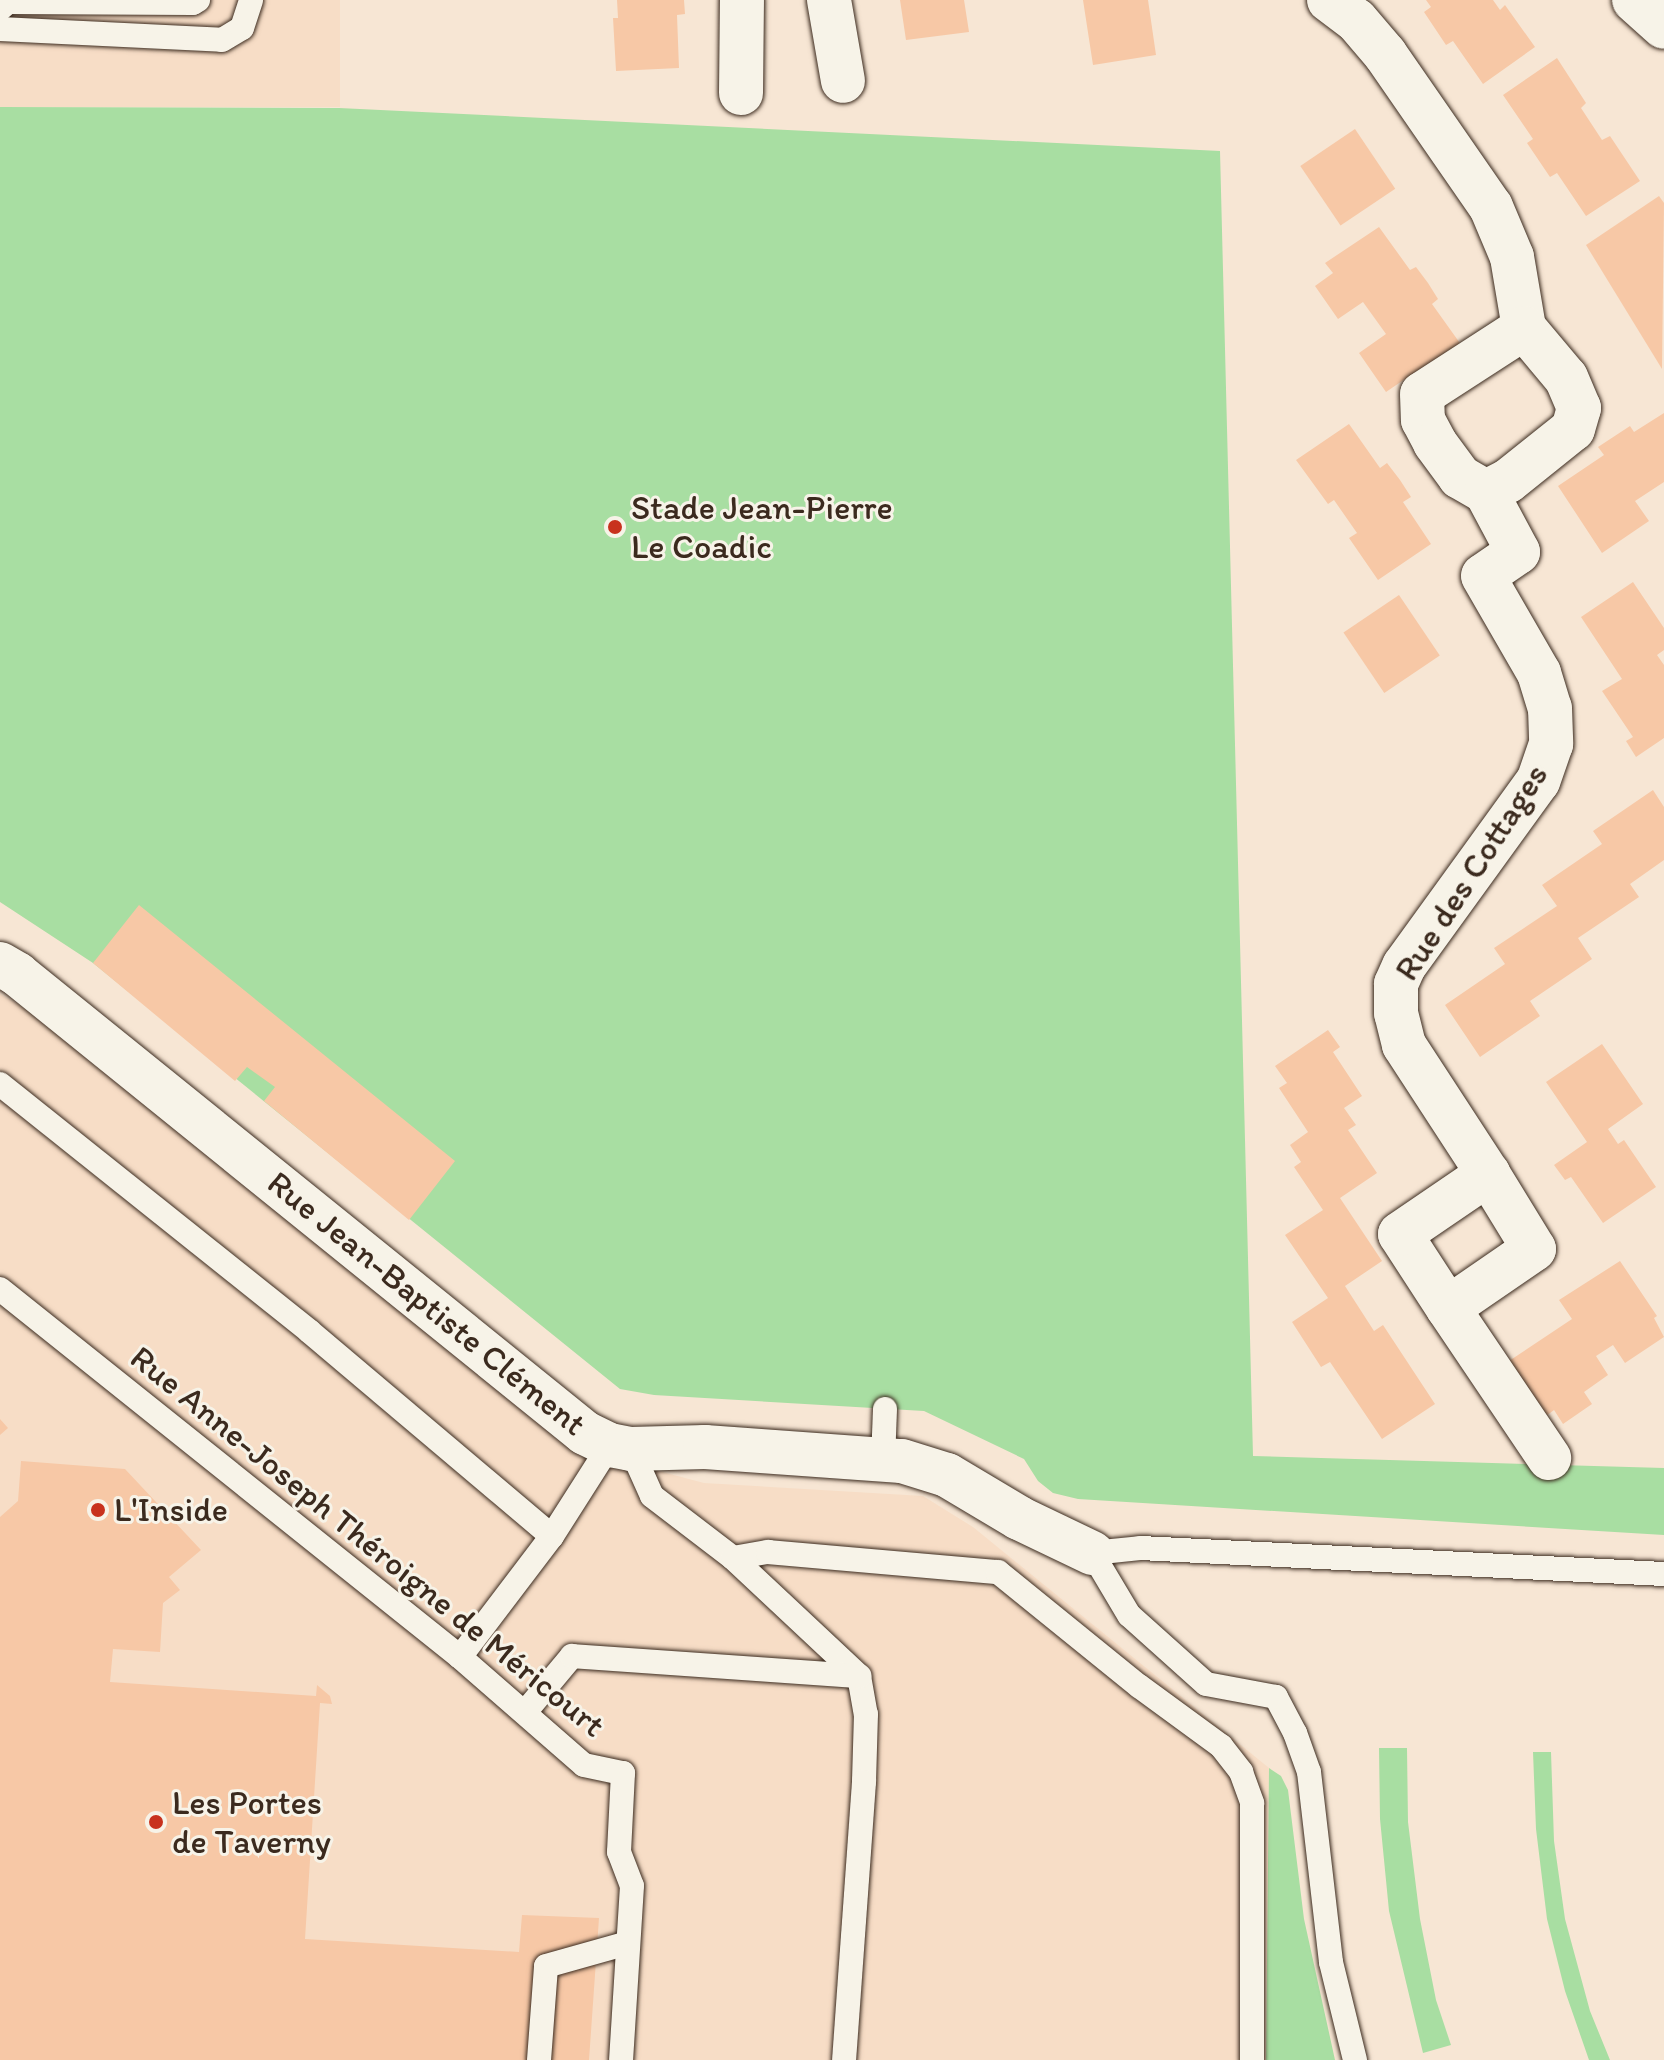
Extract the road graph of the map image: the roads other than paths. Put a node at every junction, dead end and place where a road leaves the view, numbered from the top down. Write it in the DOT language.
graph roads {
  1 [pos="198,0"];
  2 [pos="251,0"];
  3 [pos="742,0"];
  4 [pos="829,0"];
  5 [pos="1329,0"];
  6 [pos="0,9"];
  7 [pos="0,29"];
  8 [pos="843,81"];
  9 [pos="741,93"];
  10 [pos="1524,328"];
  11 [pos="1486,492"];
  12 [pos="0,964"];
  13 [pos="0,1084"];
  14 [pos="1488,1174"];
  15 [pos="0,1289"];
  16 [pos="1448,1308"];
  17 [pos="885,1409"];
  18 [pos="620,1447"];
  19 [pos="1549,1458"];
  20 [pos="883,1461"];
  21 [pos="552,1536"];
  22 [pos="1092,1553"];
  23 [pos="733,1558"];
  24 [pos="1664,1574"];
  25 [pos="460,1657"];
  26 [pos="859,1676"];
  27 [pos="526,1711"];
  28 [pos="628,1943"];
  29 [pos="539,2060"];
  30 [pos="621,2060"];
  31 [pos="844,2060"];
  32 [pos="1252,2060"];
  33 [pos="1355,2060"];
  1 -- 6 [label="lane"];
  2 -- 7 [label="lane"];
  3 -- 9 [label="street"];
  4 -- 8 [label="street"];
  5 -- 10 [label="street"];
  10 -- 11 [label="street"];
  10 -- 11 [label="street, Rue des Cottages"];
  11 -- 14 [label="street, Rue des Cottages"];
  12 -- 18 [label="street, Rue Jean-Baptiste Clément"];
  13 -- 21 [label="lane"];
  14 -- 16 [label="street, Rue des Cottages"];
  14 -- 16 [label="street"];
  15 -- 25 [label="lane, Rue Anne-Joseph Théroigne de Méricourt"];
  16 -- 19 [label="street"];
  17 -- 20 [label="lane"];
  18 -- 20 [label="street"];
  18 -- 21 [label="lane"];
  18 -- 23 [label="lane"];
  20 -- 22 [label="street"];
  21 -- 25 [label="lane"];
  22 -- 24 [label="lane"];
  22 -- 33 [label="lane"];
  23 -- 26 [label="lane"];
  23 -- 32 [label="lane"];
  25 -- 27 [label="lane, Rue Anne-Joseph Théroigne de Méricourt"];
  26 -- 27 [label="lane"];
  26 -- 31 [label="lane"];
  27 -- 28 [label="lane, Rue Anne-Joseph Théroigne de Méricourt"];
  28 -- 29 [label="lane"];
  28 -- 30 [label="lane, Rue Anne-Joseph Théroigne de Méricourt"];
}
